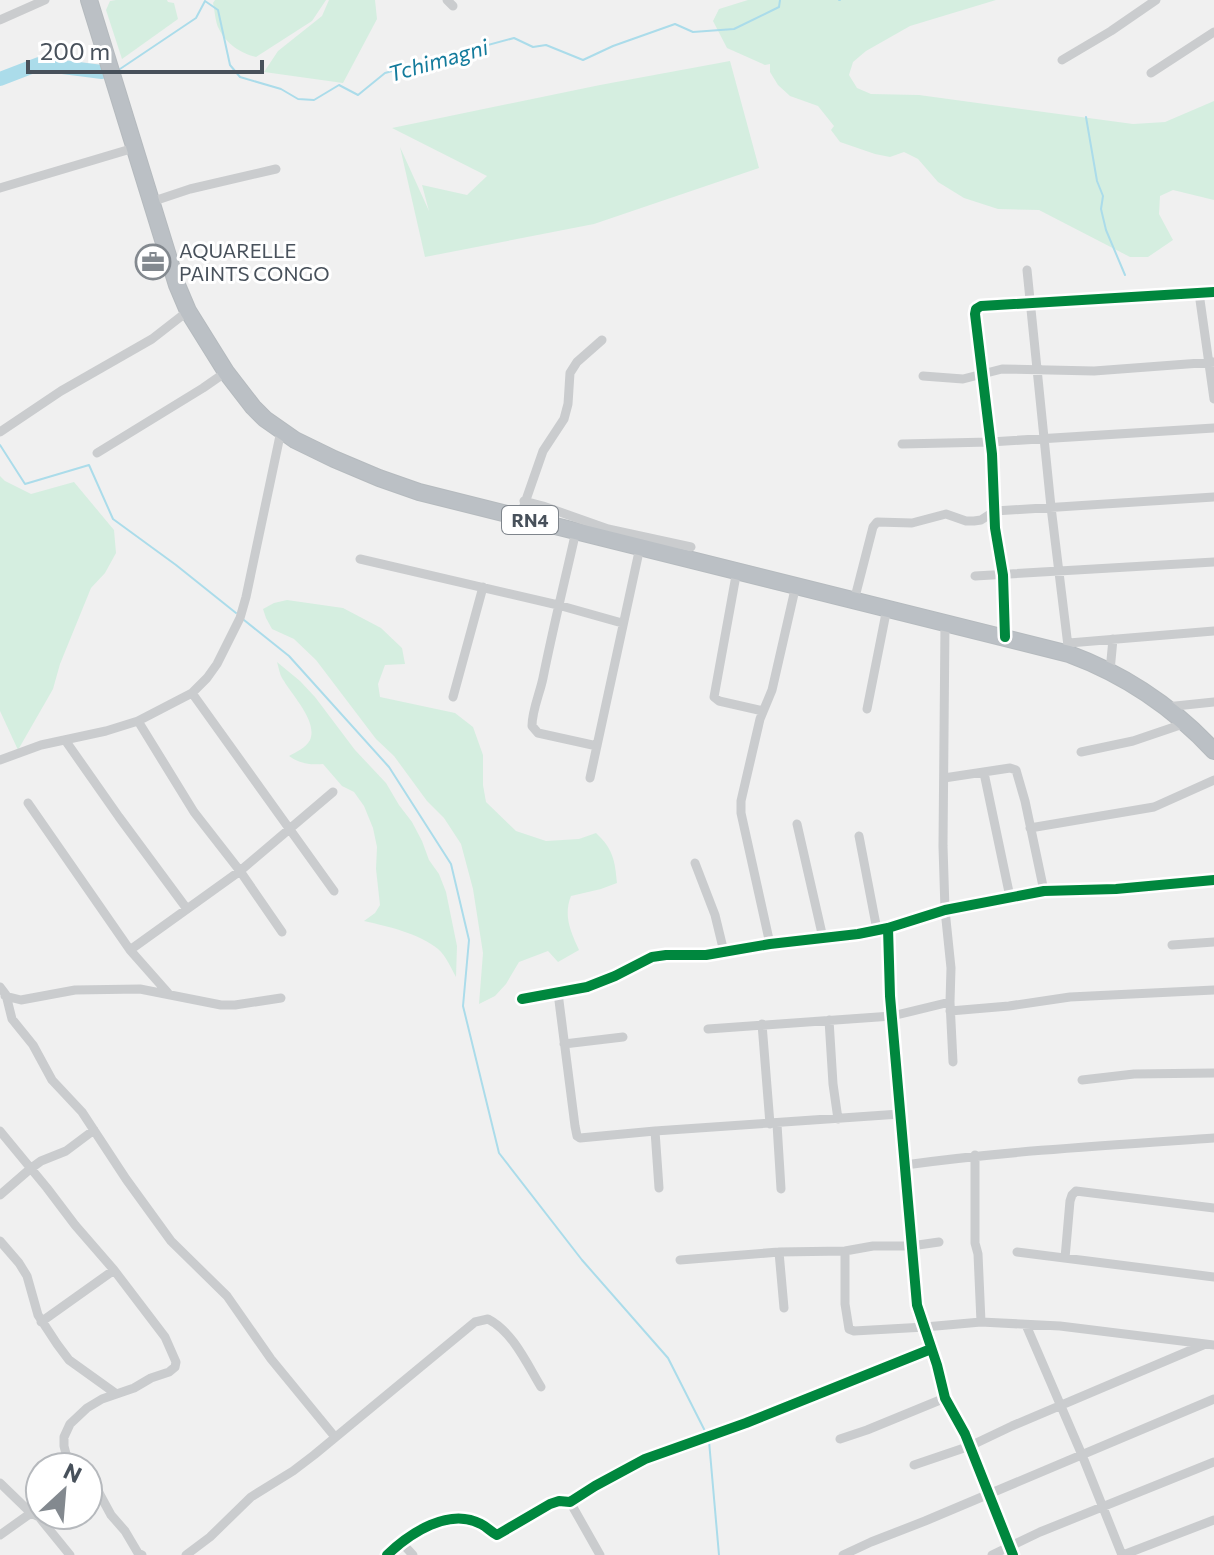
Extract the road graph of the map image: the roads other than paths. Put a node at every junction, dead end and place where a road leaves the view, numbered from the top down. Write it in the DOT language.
graph roads {
  1 [pos="45,0"];
  2 [pos="89,0"];
  3 [pos="1156,0"];
  4 [pos="0,20"];
  5 [pos="1214,32"];
  6 [pos="1062,60"];
  7 [pos="1151,73"];
  8 [pos="134,148"];
  9 [pos="276,169"];
  10 [pos="0,188"];
  11 [pos="151,202"];
  12 [pos="1027,270"];
  13 [pos="1214,292"];
  14 [pos="1199,293"];
  15 [pos="1030,303"];
  16 [pos="188,311"];
  17 [pos="602,340"];
  18 [pos="1211,362"];
  19 [pos="1037,370"];
  20 [pos="226,372"];
  21 [pos="983,374"];
  22 [pos="923,376"];
  23 [pos="1214,399"];
  24 [pos="1214,428"];
  25 [pos="281,431"];
  26 [pos="0,432"];
  27 [pos="1044,438"];
  28 [pos="990,442"];
  29 [pos="902,444"];
  30 [pos="97,453"];
  31 [pos="1214,497"];
  32 [pos="1051,507"];
  33 [pos="522,509"];
  34 [pos="995,511"];
  35 [pos="576,531"];
  36 [pos="640,547"];
  37 [pos="691,547"];
  38 [pos="360,559"];
  39 [pos="1214,562"];
  40 [pos="737,570"];
  41 [pos="1060,571"];
  42 [pos="1003,575"];
  43 [pos="975,576"];
  44 [pos="796,585"];
  45 [pos="483,587"];
  46 [pos="854,601"];
  47 [pos="558,605"];
  48 [pos="887,608"];
  49 [pos="622,623"];
  50 [pos="945,623"];
  51 [pos="1214,631"];
  52 [pos="1005,637"];
  53 [pos="1113,639"];
  54 [pos="1069,649"];
  55 [pos="1110,671"];
  56 [pos="192,693"];
  57 [pos="453,697"];
  58 [pos="1214,702"];
  59 [pos="1166,707"];
  60 [pos="867,709"];
  61 [pos="763,711"];
  62 [pos="138,721"];
  63 [pos="1186,723"];
  64 [pos="65,740"];
  65 [pos="597,746"];
  66 [pos="1214,751"];
  67 [pos="1081,752"];
  68 [pos="0,760"];
  69 [pos="984,773"];
  70 [pos="590,778"];
  71 [pos="944,778"];
  72 [pos="1214,780"];
  73 [pos="333,792"];
  74 [pos="28,803"];
  75 [pos="797,824"];
  76 [pos="1030,828"];
  77 [pos="289,829"];
  78 [pos="859,836"];
  79 [pos="695,863"];
  80 [pos="240,871"];
  81 [pos="1214,880"];
  82 [pos="334,891"];
  83 [pos="1044,891"];
  84 [pos="1010,897"];
  85 [pos="187,909"];
  86 [pos="945,910"];
  87 [pos="888,928"];
  88 [pos="877,930"];
  89 [pos="282,932"];
  90 [pos="823,938"];
  91 [pos="1214,942"];
  92 [pos="770,944"];
  93 [pos="1172,945"];
  94 [pos="130,950"];
  95 [pos="724,952"];
  96 [pos="1214,990"];
  97 [pos="2,993"];
  98 [pos="558,993"];
  99 [pos="168,994"];
  100 [pos="281,998"];
  101 [pos="522,999"];
  102 [pos="950,1006"];
  103 [pos="892,1016"];
  104 [pos="829,1020"];
  105 [pos="762,1024"];
  106 [pos="708,1029"];
  107 [pos="623,1037"];
  108 [pos="564,1044"];
  109 [pos="953,1062"];
  110 [pos="1214,1073"];
  111 [pos="1082,1080"];
  112 [pos="900,1114"];
  113 [pos="838,1119"];
  114 [pos="773,1124"];
  115 [pos="94,1130"];
  116 [pos="0,1131"];
  117 [pos="655,1131"];
  118 [pos="1214,1138"];
  119 [pos="975,1155"];
  120 [pos="905,1165"];
  121 [pos="30,1169"];
  122 [pos="659,1188"];
  123 [pos="781,1189"];
  124 [pos="0,1195"];
  125 [pos="1214,1208"];
  126 [pos="0,1241"];
  127 [pos="939,1242"];
  128 [pos="911,1246"];
  129 [pos="845,1251"];
  130 [pos="779,1252"];
  131 [pos="1017,1252"];
  132 [pos="1065,1258"];
  133 [pos="680,1260"];
  134 [pos="114,1270"];
  135 [pos="1214,1277"];
  136 [pos="784,1308"];
  137 [pos="41,1322"];
  138 [pos="981,1322"];
  139 [pos="1026,1325"];
  140 [pos="925,1327"];
  141 [pos="1209,1345"];
  142 [pos="931,1349"];
  143 [pos="541,1387"];
  144 [pos="115,1393"];
  145 [pos="945,1398"];
  146 [pos="1214,1399"];
  147 [pos="1060,1406"];
  148 [pos="335,1437"];
  149 [pos="840,1439"];
  150 [pos="970,1446"];
  151 [pos="66,1451"];
  152 [pos="1082,1455"];
  153 [pos="1214,1462"];
  154 [pos="914,1465"];
  155 [pos="0,1483"];
  156 [pos="988,1495"];
  157 [pos="104,1502"];
  158 [pos="570,1502"];
  159 [pos="24,1506"];
  160 [pos="1103,1507"];
  161 [pos="24,1518"];
  162 [pos="1214,1520"];
  163 [pos="50,1531"];
  164 [pos="0,1535"];
  165 [pos="401,1542"];
  166 [pos="863,1551"];
  167 [pos="1011,1551"];
  168 [pos="70,1555"];
  169 [pos="142,1555"];
  170 [pos="186,1555"];
  171 [pos="387,1555"];
  172 [pos="413,1555"];
  173 [pos="600,1555"];
  174 [pos="843,1555"];
  175 [pos="992,1555"];
  176 [pos="1122,1555"];
  1 -- 4 [label="street"];
  2 -- 8 [label="highway, RN4"];
  3 -- 6 [label="street"];
  5 -- 7 [label="street"];
  8 -- 10 [label="street"];
  8 -- 11 [label="highway, RN4"];
  9 -- 11 [label="street"];
  11 -- 16 [label="highway, RN4"];
  12 -- 15 [label="street"];
  13 -- 14 [label="street"];
  14 -- 15 [label="street"];
  14 -- 18 [label="street"];
  15 -- 19 [label="street"];
  15 -- 21 [label="street"];
  16 -- 20 [label="highway, RN4"];
  16 -- 26 [label="street"];
  17 -- 33 [label="street"];
  18 -- 19 [label="street"];
  18 -- 23 [label="street"];
  19 -- 21 [label="street"];
  19 -- 27 [label="street"];
  20 -- 25 [label="highway, RN4"];
  20 -- 30 [label="street"];
  21 -- 22 [label="street"];
  21 -- 28 [label="street"];
  24 -- 27 [label="street"];
  25 -- 33 [label="highway, RN4"];
  25 -- 56 [label="street"];
  27 -- 28 [label="street"];
  27 -- 32 [label="street"];
  28 -- 29 [label="street"];
  28 -- 34 [label="street"];
  31 -- 32 [label="street"];
  32 -- 34 [label="street"];
  32 -- 41 [label="street"];
  33 -- 35 [label="highway, RN4"];
  33 -- 37 [label="street"];
  34 -- 42 [label="street"];
  34 -- 46 [label="street"];
  35 -- 36 [label="highway, RN4"];
  35 -- 47 [label="street"];
  36 -- 40 [label="highway, RN4"];
  36 -- 49 [label="street"];
  38 -- 45 [label="street"];
  39 -- 41 [label="street"];
  40 -- 44 [label="highway, RN4"];
  40 -- 61 [label="street"];
  41 -- 42 [label="street"];
  41 -- 54 [label="street"];
  42 -- 43 [label="street"];
  42 -- 52 [label="street"];
  44 -- 46 [label="highway, RN4"];
  44 -- 61 [label="street"];
  45 -- 47 [label="street"];
  45 -- 57 [label="street"];
  46 -- 48 [label="highway, RN4"];
  47 -- 49 [label="street"];
  47 -- 65 [label="street"];
  48 -- 50 [label="highway, RN4"];
  48 -- 60 [label="street"];
  49 -- 65 [label="street"];
  50 -- 52 [label="highway, RN4"];
  50 -- 71 [label="street"];
  51 -- 53 [label="street"];
  52 -- 54 [label="highway, RN4"];
  53 -- 54 [label="street"];
  53 -- 55 [label="street"];
  54 -- 55 [label="highway, RN4"];
  55 -- 59 [label="highway, RN4"];
  56 -- 62 [label="street"];
  56 -- 77 [label="street"];
  58 -- 59 [label="street"];
  59 -- 63 [label="highway, RN4"];
  61 -- 92 [label="street"];
  62 -- 64 [label="street"];
  62 -- 80 [label="street"];
  63 -- 66 [label="highway, RN4"];
  63 -- 67 [label="street"];
  64 -- 68 [label="street"];
  64 -- 85 [label="street"];
  65 -- 70 [label="street"];
  69 -- 71 [label="street"];
  69 -- 76 [label="street"];
  69 -- 84 [label="street"];
  71 -- 86 [label="street"];
  72 -- 76 [label="street"];
  73 -- 77 [label="street"];
  74 -- 94 [label="street"];
  75 -- 90 [label="street"];
  76 -- 83 [label="street"];
  77 -- 80 [label="street"];
  77 -- 82 [label="street"];
  78 -- 88 [label="street"];
  79 -- 95 [label="street"];
  80 -- 85 [label="street"];
  80 -- 89 [label="street"];
  81 -- 83 [label="street"];
  83 -- 84 [label="street"];
  84 -- 86 [label="street"];
  85 -- 94 [label="street"];
  86 -- 87 [label="street"];
  86 -- 102 [label="street"];
  87 -- 88 [label="street"];
  87 -- 103 [label="street"];
  88 -- 90 [label="street"];
  90 -- 92 [label="street"];
  91 -- 93 [label="street"];
  92 -- 95 [label="street"];
  94 -- 99 [label="street"];
  95 -- 98 [label="street"];
  96 -- 102 [label="street"];
  97 -- 99 [label="street"];
  97 -- 115 [label="street"];
  98 -- 101 [label="street"];
  98 -- 108 [label="street"];
  99 -- 100 [label="street"];
  102 -- 103 [label="street"];
  102 -- 109 [label="street"];
  103 -- 104 [label="street"];
  103 -- 112 [label="street"];
  104 -- 105 [label="street"];
  104 -- 113 [label="street"];
  105 -- 106 [label="street"];
  105 -- 114 [label="street"];
  107 -- 108 [label="street"];
  108 -- 117 [label="street"];
  110 -- 111 [label="street"];
  112 -- 113 [label="street"];
  112 -- 120 [label="street"];
  113 -- 114 [label="street"];
  114 -- 117 [label="street"];
  114 -- 123 [label="street"];
  115 -- 121 [label="street"];
  115 -- 148 [label="street"];
  116 -- 121 [label="street"];
  117 -- 122 [label="street"];
  118 -- 119 [label="street"];
  119 -- 120 [label="street"];
  119 -- 138 [label="street"];
  120 -- 128 [label="street"];
  121 -- 124 [label="street"];
  121 -- 134 [label="street"];
  125 -- 132 [label="street"];
  126 -- 137 [label="street"];
  127 -- 128 [label="street"];
  128 -- 129 [label="street"];
  128 -- 140 [label="street"];
  129 -- 130 [label="street"];
  129 -- 140 [label="street"];
  130 -- 133 [label="street"];
  130 -- 136 [label="street"];
  131 -- 132 [label="street"];
  132 -- 135 [label="street"];
  134 -- 137 [label="street"];
  134 -- 144 [label="street"];
  137 -- 144 [label="street"];
  138 -- 139 [label="street"];
  138 -- 140 [label="street"];
  139 -- 141 [label="street"];
  139 -- 147 [label="street"];
  140 -- 142 [label="street"];
  141 -- 147 [label="street"];
  142 -- 145 [label="street"];
  142 -- 158 [label="street"];
  143 -- 148 [label="street"];
  144 -- 151 [label="street"];
  145 -- 149 [label="street"];
  145 -- 150 [label="street"];
  146 -- 152 [label="street"];
  147 -- 150 [label="street"];
  147 -- 152 [label="street"];
  148 -- 170 [label="street"];
  150 -- 154 [label="street"];
  150 -- 156 [label="street"];
  152 -- 156 [label="street"];
  152 -- 160 [label="street"];
  153 -- 160 [label="street"];
  155 -- 159 [label="street"];
  156 -- 166 [label="street"];
  156 -- 167 [label="street"];
  157 -- 169 [label="street"];
  158 -- 165 [label="street"];
  158 -- 173 [label="street"];
  160 -- 167 [label="street"];
  160 -- 176 [label="street"];
  161 -- 164 [label="street"];
  162 -- 176 [label="street"];
  163 -- 168 [label="street"];
  165 -- 171 [label="street"];
  165 -- 172 [label="street"];
  166 -- 174 [label="street"];
  167 -- 175 [label="street"];
}
